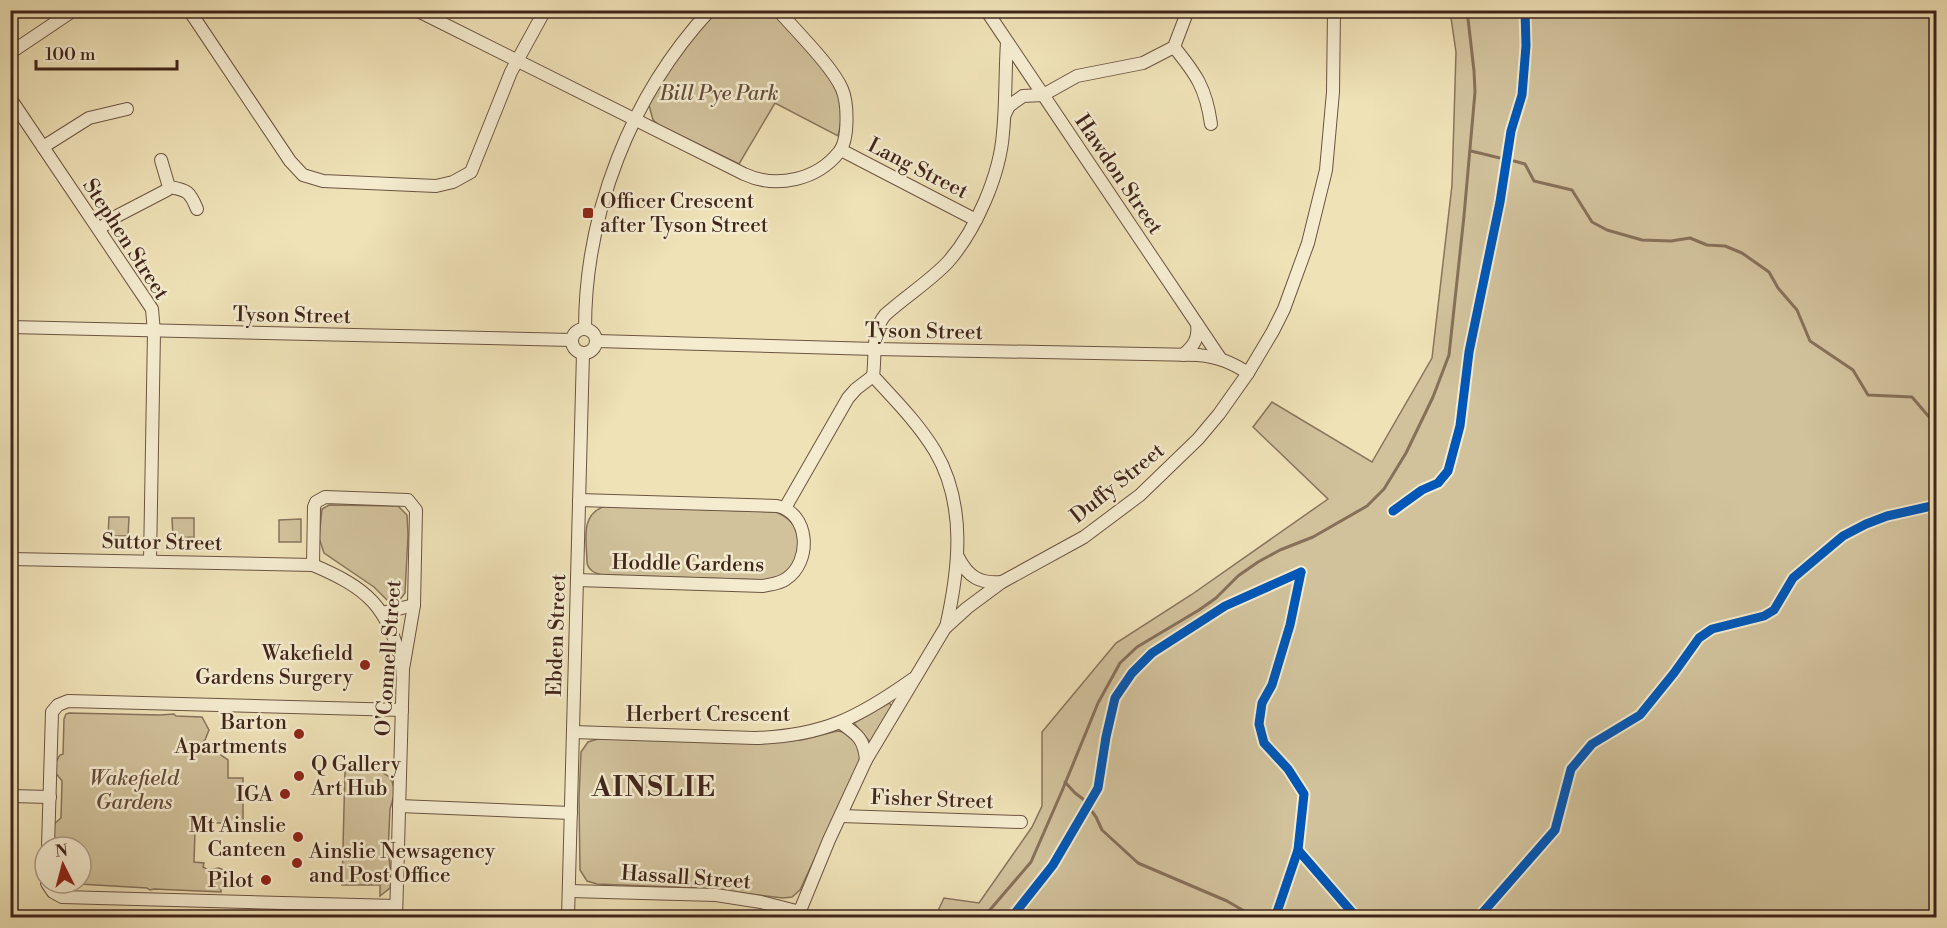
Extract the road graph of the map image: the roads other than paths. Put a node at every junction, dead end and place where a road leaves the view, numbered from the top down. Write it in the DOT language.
graph roads {
  1 [pos="74,10"];
  2 [pos="189,10"];
  3 [pos="416,10"];
  4 [pos="545,10"];
  5 [pos="710,10"];
  6 [pos="778,10"];
  7 [pos="986,10"];
  8 [pos="1188,10"];
  9 [pos="1334,10"];
  10 [pos="1007,42"];
  11 [pos="1174,47"];
  12 [pos="10,53"];
  13 [pos="517,61"];
  14 [pos="1043,95"];
  15 [pos="10,98"];
  16 [pos="127,109"];
  17 [pos="1004,115"];
  18 [pos="632,118"];
  19 [pos="1211,124"];
  20 [pos="43,147"];
  21 [pos="841,150"];
  22 [pos="161,160"];
  23 [pos="170,187"];
  24 [pos="196,209"];
  25 [pos="976,220"];
  26 [pos="99,229"];
  27 [pos="1197,324"];
  28 [pos="10,327"];
  29 [pos="585,328"];
  30 [pos="154,332"];
  31 [pos="572,340"];
  32 [pos="597,341"];
  33 [pos="875,349"];
  34 [pos="583,353"];
  35 [pos="1183,355"];
  36 [pos="1221,358"];
  37 [pos="1248,373"];
  38 [pos="873,375"];
  39 [pos="579,500"];
  40 [pos="785,508"];
  41 [pos="958,557"];
  42 [pos="10,559"];
  43 [pos="150,561"];
  44 [pos="313,565"];
  45 [pos="577,580"];
  46 [pos="1002,582"];
  47 [pos="414,605"];
  48 [pos="382,614"];
  49 [pos="945,628"];
  50 [pos="403,669"];
  51 [pos="916,677"];
  52 [pos="402,710"];
  53 [pos="841,723"];
  54 [pos="573,732"];
  55 [pos="866,760"];
  56 [pos="10,796"];
  57 [pos="50,797"];
  58 [pos="399,806"];
  59 [pos="571,813"];
  60 [pos="841,816"];
  61 [pos="1021,822"];
  62 [pos="48,835"];
  63 [pos="568,891"];
  64 [pos="58,895"];
  65 [pos="396,912"];
  66 [pos="799,915"];
  67 [pos="568,918"];
  1 -- 12 [label="street"];
  2 -- 13 [label="street"];
  3 -- 13 [label="street"];
  4 -- 13 [label="street"];
  5 -- 18 [label="street"];
  6 -- 21 [label="street"];
  7 -- 10 [label="street, Hawdon Street"];
  8 -- 11 [label="street"];
  9 -- 37 [label="street, Duffy Street"];
  10 -- 14 [label="street, Hawdon Street"];
  10 -- 17 [label="street"];
  11 -- 14 [label="street"];
  11 -- 19 [label="street"];
  13 -- 18 [label="street"];
  14 -- 17 [label="street"];
  14 -- 27 [label="street, Hawdon Street"];
  15 -- 20 [label="street, Stephen Street"];
  16 -- 20 [label="street"];
  17 -- 25 [label="street"];
  18 -- 21 [label="street"];
  18 -- 29 [label="street"];
  20 -- 26 [label="street, Stephen Street"];
  21 -- 25 [label="street, Lang Street"];
  22 -- 23 [label="street"];
  23 -- 24 [label="street"];
  23 -- 26 [label="street"];
  25 -- 33 [label="street"];
  26 -- 30 [label="street, Stephen Street"];
  27 -- 35 [label="street"];
  27 -- 36 [label="street, Hawdon Street"];
  28 -- 30 [label="street, Tyson Street"];
  29 -- 31 [label="street"];
  29 -- 32 [label="street"];
  30 -- 31 [label="street, Tyson Street"];
  30 -- 43 [label="street, Stephen Street"];
  31 -- 34 [label="street"];
  32 -- 33 [label="street, Tyson Street"];
  32 -- 34 [label="street"];
  33 -- 35 [label="street, Tyson Street"];
  33 -- 38 [label="street"];
  34 -- 39 [label="street, Ebden Street"];
  35 -- 36 [label="street, Tyson Street"];
  36 -- 37 [label="street, Tyson Street"];
  37 -- 46 [label="street, Duffy Street"];
  38 -- 40 [label="street"];
  38 -- 41 [label="street"];
  39 -- 40 [label="street"];
  39 -- 45 [label="street, Ebden Street"];
  40 -- 45 [label="street, Hoddle Gardens"];
  41 -- 46 [label="street"];
  41 -- 49 [label="street"];
  42 -- 43 [label="street, Suttor Street"];
  43 -- 44 [label="street, Suttor Street"];
  44 -- 47 [label="street, O'Connell Street"];
  44 -- 48 [label="street, Suttor Street"];
  45 -- 54 [label="street, Ebden Street"];
  46 -- 49 [label="street, Duffy Street"];
  47 -- 48 [label="street"];
  47 -- 50 [label="street, O'Connell Street"];
  48 -- 50 [label="street, Suttor Street"];
  49 -- 51 [label="street, Duffy Street"];
  50 -- 52 [label="street, O'Connell Street"];
  51 -- 53 [label="street, Herbert Crescent"];
  51 -- 55 [label="street, Duffy Street"];
  52 -- 57 [label="street"];
  52 -- 58 [label="street, O'Connell Street"];
  53 -- 54 [label="street, Herbert Crescent"];
  53 -- 55 [label="street"];
  54 -- 59 [label="street, Ebden Street"];
  55 -- 60 [label="street, Duffy Street"];
  56 -- 57 [label="street"];
  57 -- 62 [label="street"];
  58 -- 59 [label="street"];
  58 -- 65 [label="street, O'Connell Street"];
  59 -- 63 [label="street, Ebden Street"];
  60 -- 61 [label="street, Fisher Street"];
  60 -- 66 [label="street, Duffy Street"];
  63 -- 66 [label="street, Hassall Street"];
  63 -- 67 [label="street, Ebden Street"];
  64 -- 65 [label="street"];
}
